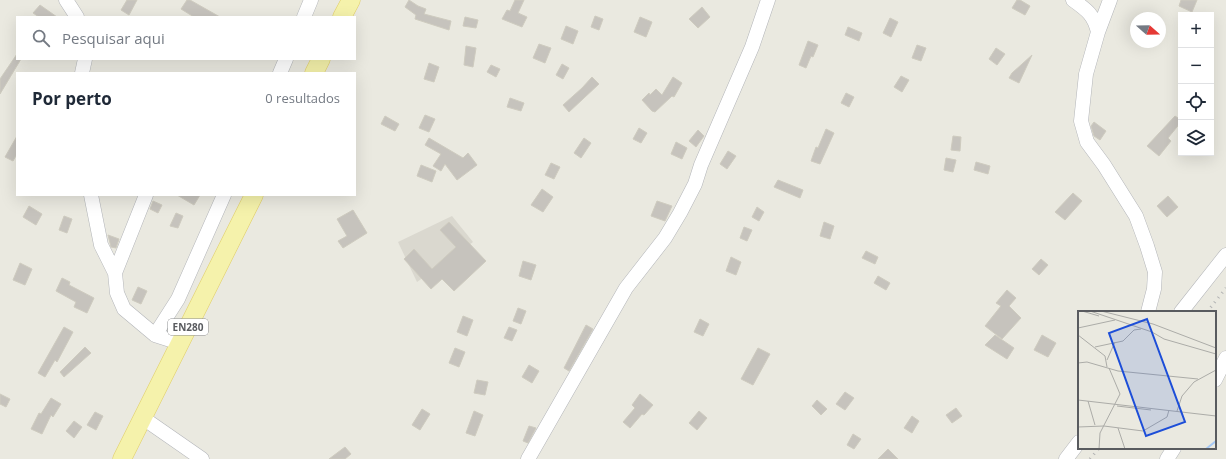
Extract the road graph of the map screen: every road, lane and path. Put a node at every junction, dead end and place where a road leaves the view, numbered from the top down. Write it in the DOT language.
graph roads {
  1 [pos="66,0"];
  2 [pos="311,0"];
  3 [pos="351,0"];
  4 [pos="768,0"];
  5 [pos="1073,0"];
  6 [pos="1110,0"];
  7 [pos="76,16"];
  8 [pos="304,16"];
  9 [pos="343,16"];
  10 [pos="1098,32"];
  11 [pos="85,60"];
  12 [pos="286,60"];
  13 [pos="320,60"];
  14 [pos="82,72"];
  15 [pos="280,72"];
  16 [pos="314,72"];
  17 [pos="91,196"];
  18 [pos="146,196"];
  19 [pos="224,196"];
  20 [pos="254,196"];
  21 [pos="1226,255"];
  22 [pos="115,272"];
  23 [pos="1148,311"];
  24 [pos="1182,311"];
  25 [pos="156,335"];
  26 [pos="180,343"];
  27 [pos="1226,358"];
  28 [pos="1216,378"];
  29 [pos="143,418"];
  30 [pos="1078,443"];
  31 [pos="1173,449"];
  32 [pos="122,459"];
  33 [pos="202,459"];
  34 [pos="528,459"];
  35 [pos="1066,459"];
  36 [pos="1167,459"];
  1 -- 7 [label="street"];
  2 -- 8 [label="street"];
  3 -- 9 [label="main road"];
  4 -- 34 [label="street"];
  5 -- 10 [label="street"];
  6 -- 10 [label="street"];
  10 -- 23 [label="street"];
  11 -- 14 [label="street"];
  12 -- 15 [label="street"];
  13 -- 16 [label="main road"];
  17 -- 22 [label="street"];
  18 -- 22 [label="street"];
  19 -- 25 [label="street"];
  20 -- 26 [label="main road, EN280"];
  21 -- 24 [label="street"];
  22 -- 25 [label="street"];
  25 -- 26 [label="street"];
  26 -- 29 [label="main road, EN280"];
  27 -- 28 [label="street"];
  29 -- 32 [label="main road, EN280"];
  29 -- 33 [label="street"];
  30 -- 35 [label="street"];
  31 -- 36 [label="street"];
}
